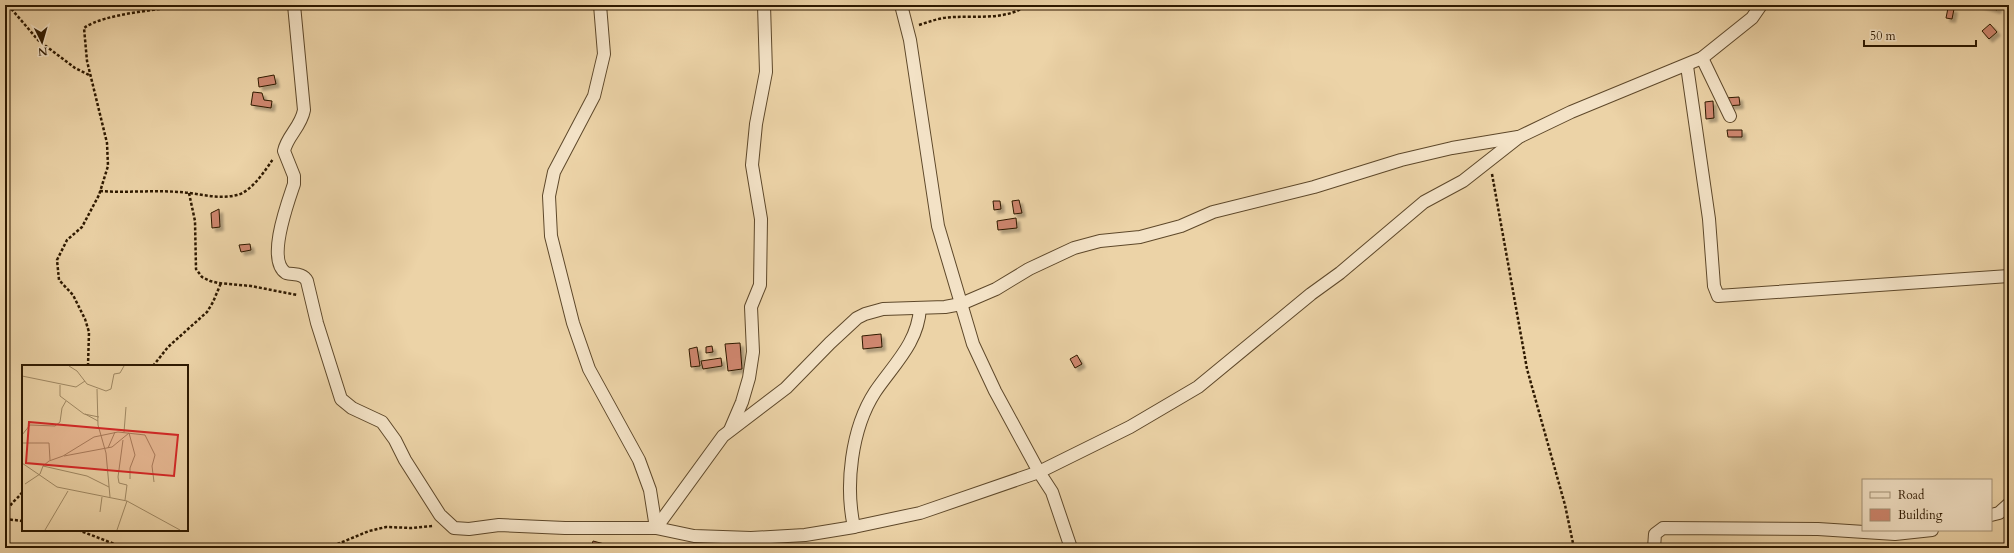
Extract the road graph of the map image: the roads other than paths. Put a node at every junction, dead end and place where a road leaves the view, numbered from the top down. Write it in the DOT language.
graph roads {
  1 [pos="294,5"];
  2 [pos="600,5"];
  3 [pos="764,5"];
  4 [pos="901,5"];
  5 [pos="1761,5"];
  6 [pos="1702,58"];
  7 [pos="1687,66"];
  8 [pos="1730,116"];
  9 [pos="1519,137"];
  10 [pos="2009,276"];
  11 [pos="961,304"];
  12 [pos="920,308"];
  13 [pos="730,430"];
  14 [pos="1039,472"];
  15 [pos="2009,504"];
  16 [pos="1992,515"];
  17 [pos="656,528"];
  18 [pos="854,528"];
  19 [pos="1923,531"];
  20 [pos="721,542"];
  21 [pos="1071,548"];
  22 [pos="1654,548"];
  1 -- 17 [label="street"];
  2 -- 17 [label="street"];
  3 -- 13 [label="street"];
  4 -- 11 [label="street"];
  5 -- 6 [label="street"];
  6 -- 7 [label="street"];
  6 -- 8 [label="street"];
  7 -- 9 [label="street"];
  7 -- 10 [label="street"];
  9 -- 11 [label="street"];
  9 -- 14 [label="street"];
  11 -- 12 [label="street"];
  11 -- 14 [label="street"];
  12 -- 13 [label="street"];
  12 -- 18 [label="street"];
  13 -- 17 [label="street"];
  14 -- 18 [label="street"];
  14 -- 21 [label="street"];
  15 -- 16 [label="street"];
  17 -- 20 [label="street"];
  18 -- 20 [label="street"];
  19 -- 22 [label="street"];
}
